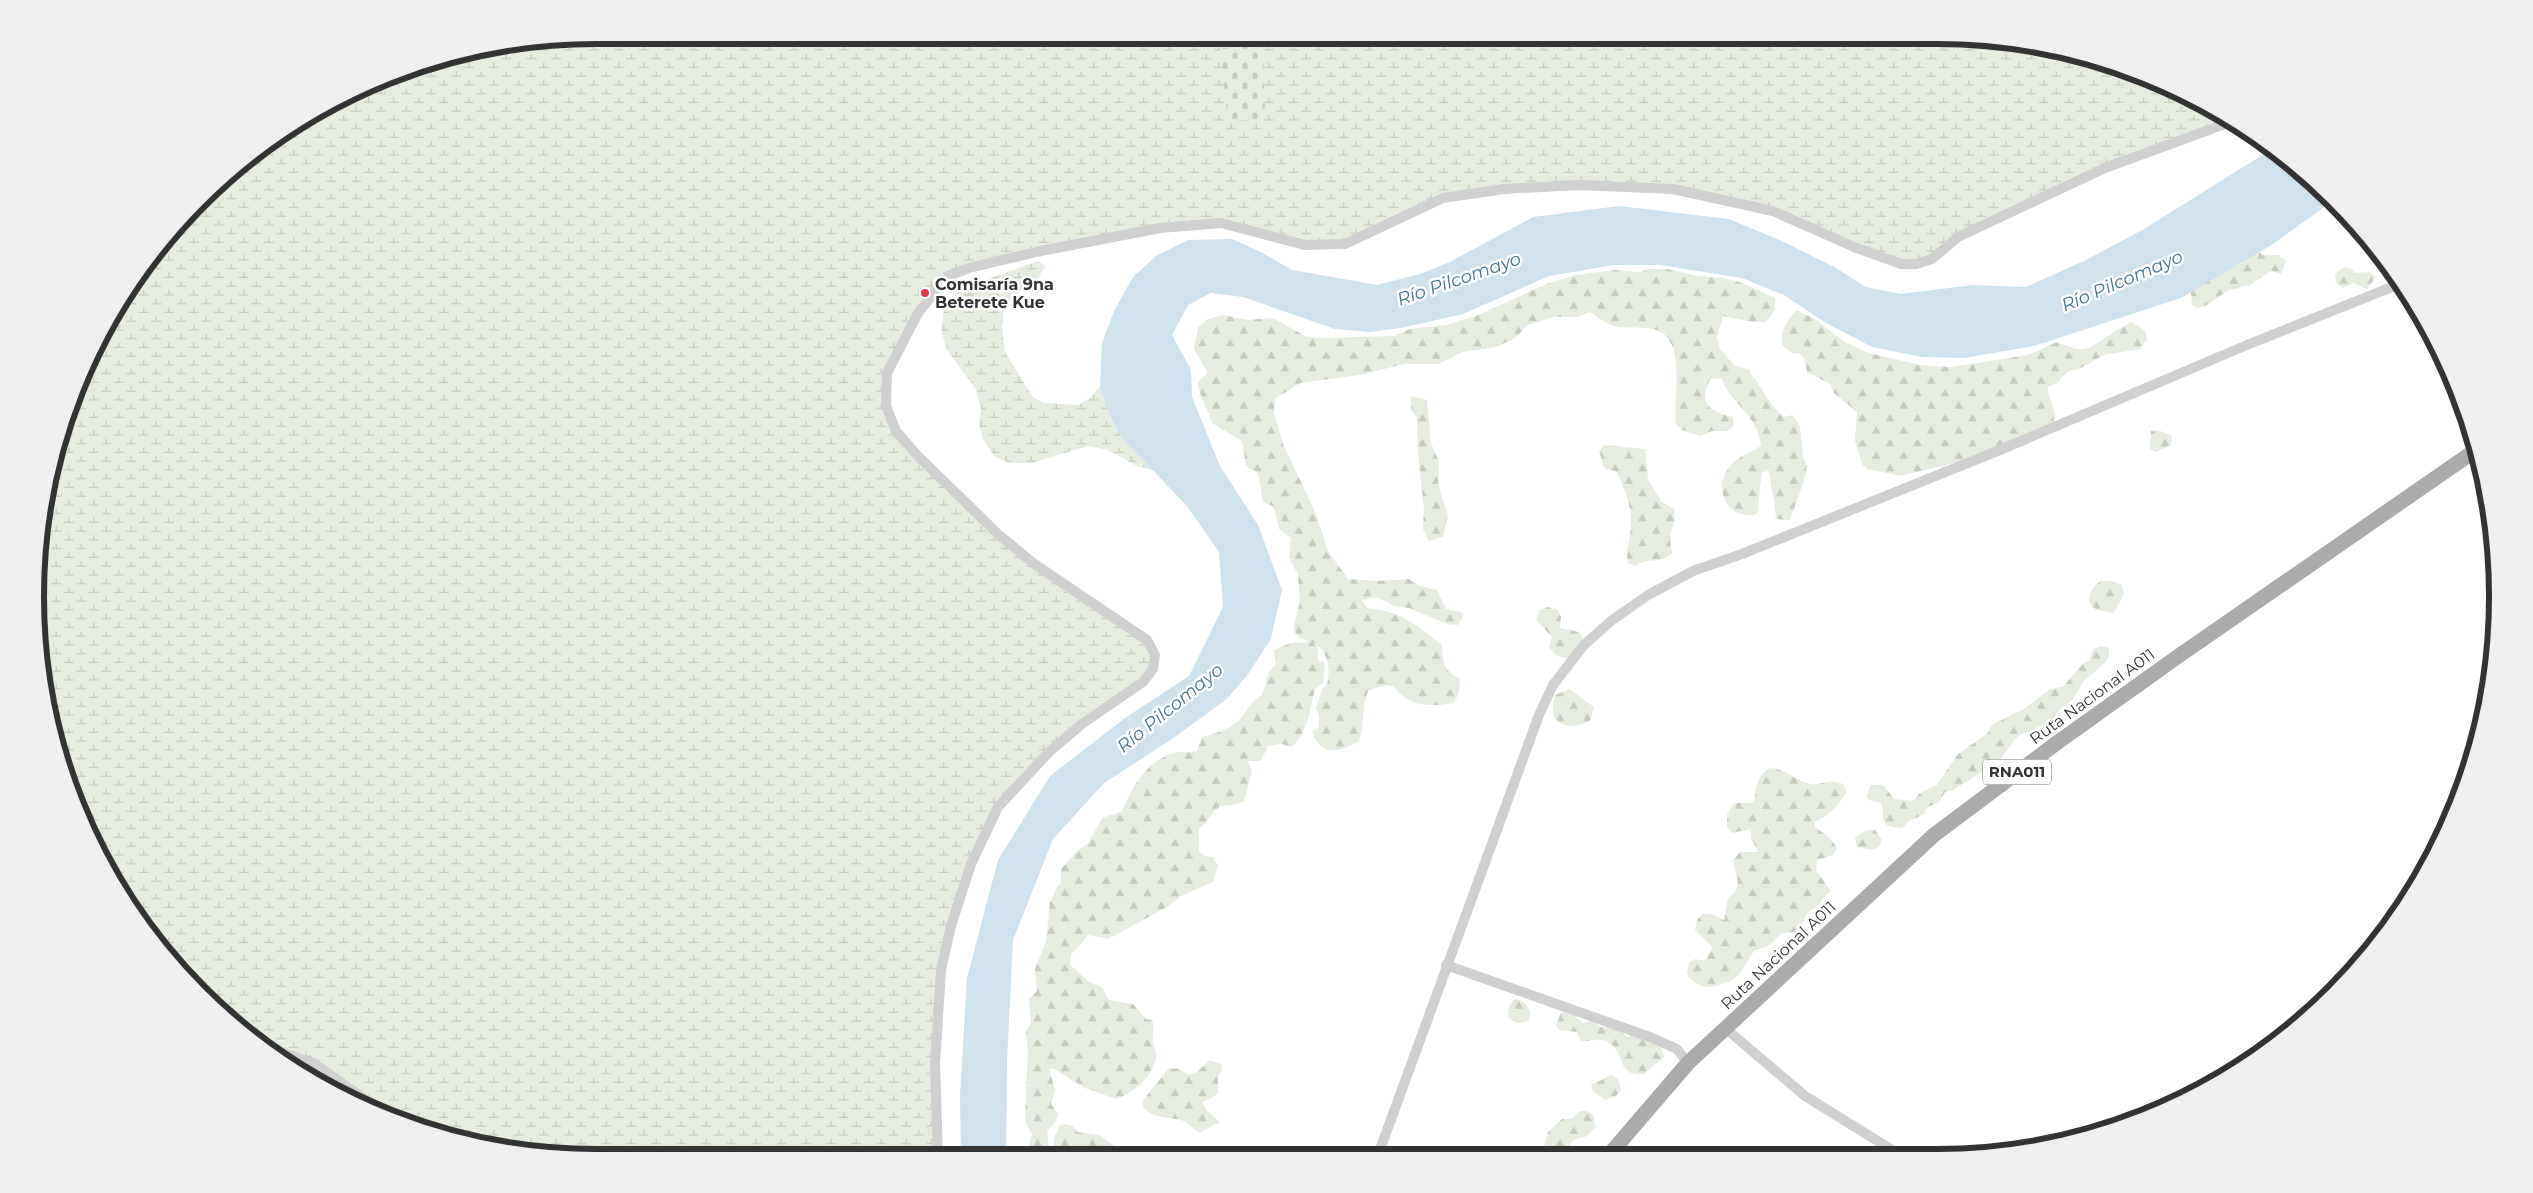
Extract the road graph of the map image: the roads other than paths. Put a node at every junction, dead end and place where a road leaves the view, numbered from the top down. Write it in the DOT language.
graph roads {
  1 [pos="2225,125"];
  2 [pos="2394,286"];
  3 [pos="2470,454"];
  4 [pos="1446,966"];
  5 [pos="1725,1028"];
  6 [pos="286,1054"];
  7 [pos="1688,1063"];
  8 [pos="360,1095"];
  9 [pos="938,1149"];
  10 [pos="1380,1149"];
  11 [pos="1613,1149"];
  12 [pos="1890,1149"];
  1 -- 9 [label="street"];
  2 -- 4 [label="street"];
  3 -- 5 [label="main road, Ruta Nacional A011 / RNA011"];
  4 -- 7 [label="street"];
  4 -- 10 [label="street"];
  5 -- 7 [label="main road, Ruta Nacional A011 / RNA011"];
  5 -- 12 [label="street"];
  6 -- 8 [label="street"];
  7 -- 11 [label="main road, Ruta Nacional A011 / RNA011"];
}
